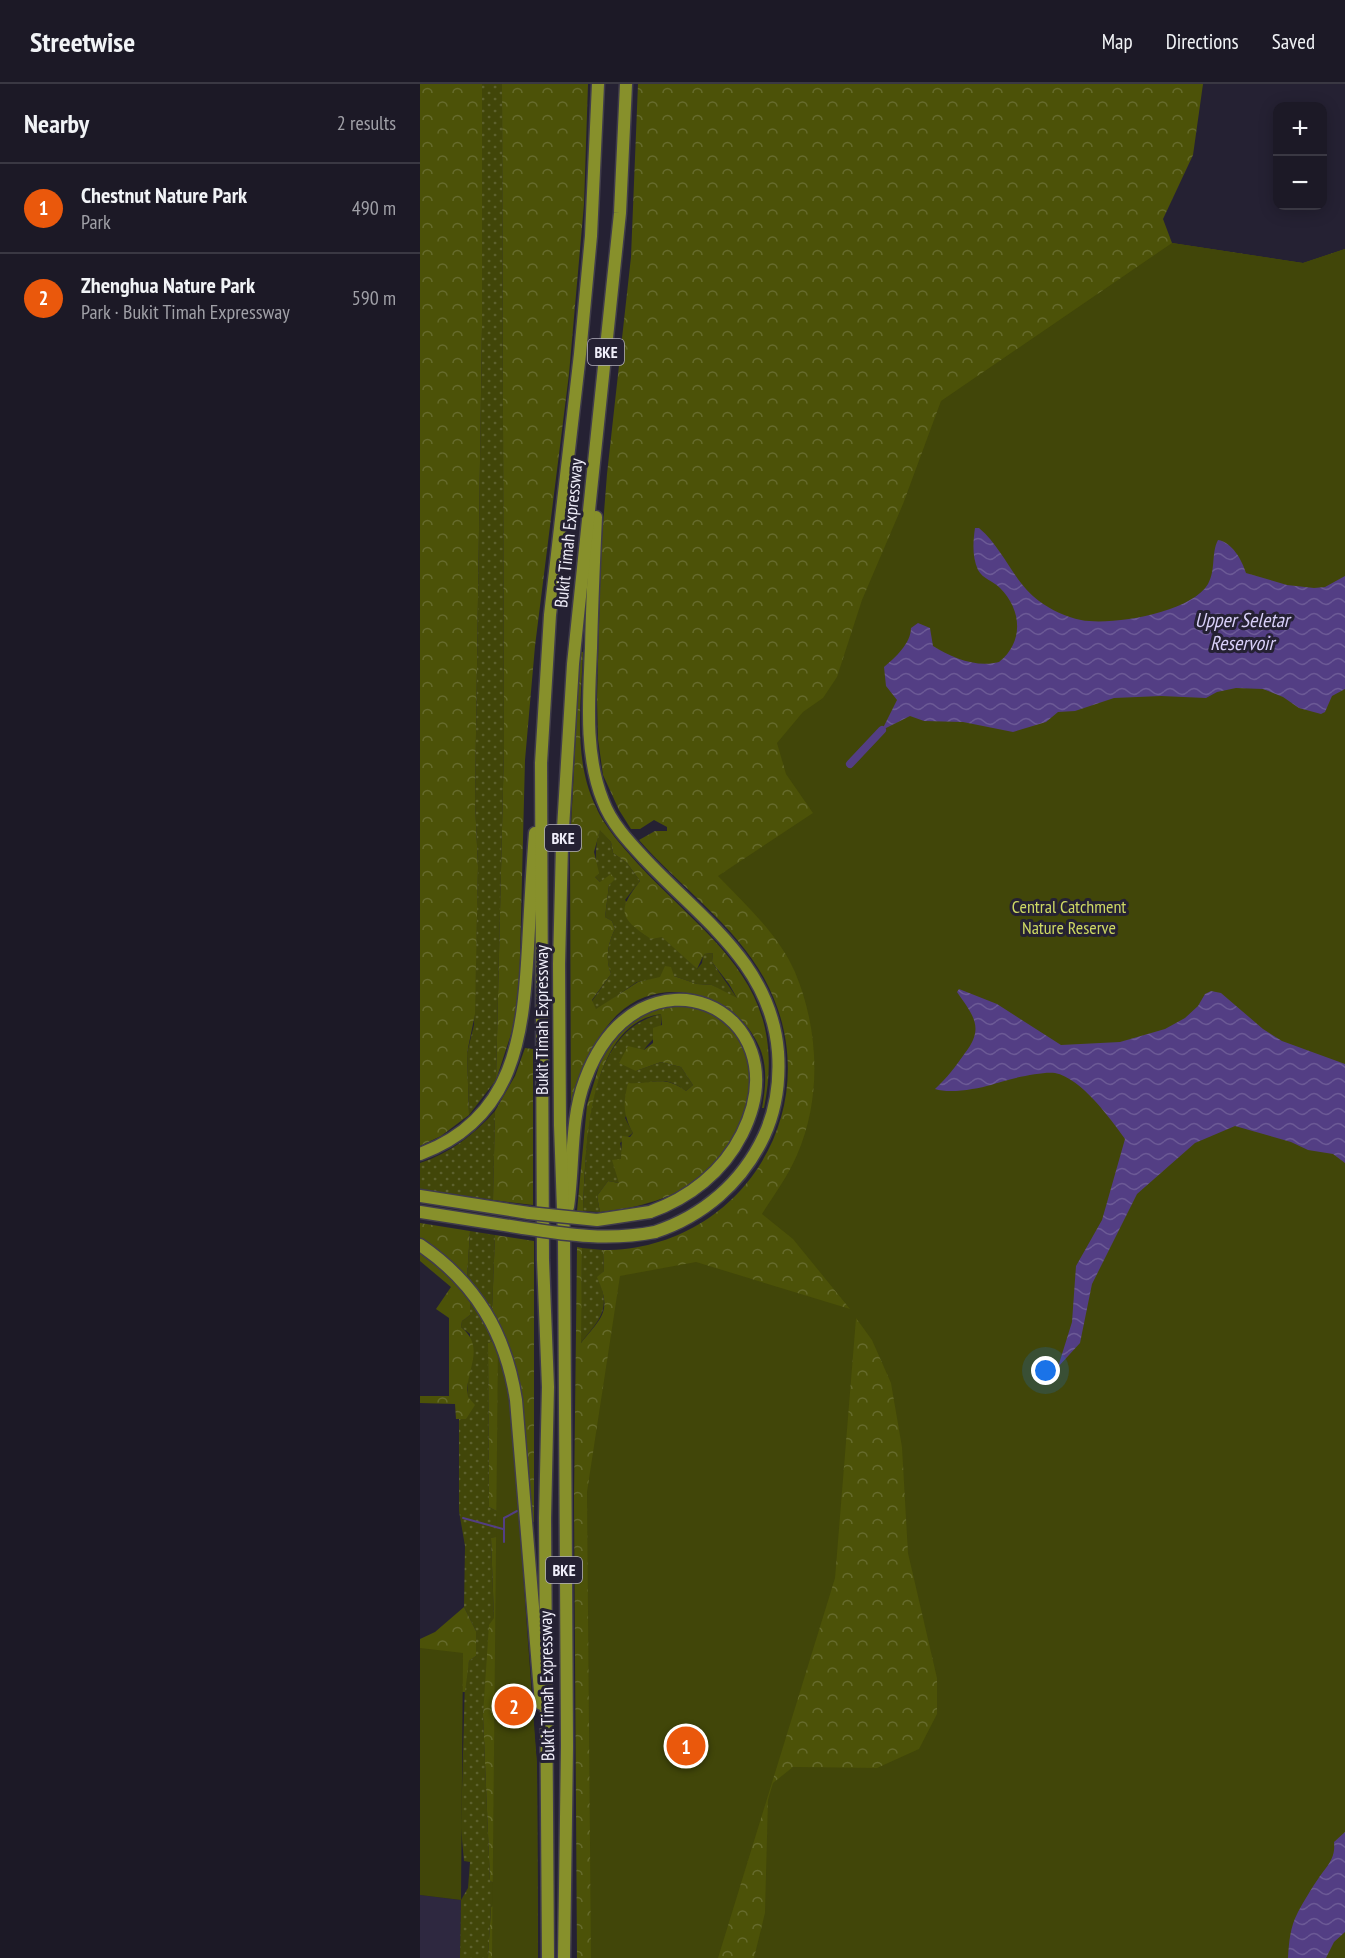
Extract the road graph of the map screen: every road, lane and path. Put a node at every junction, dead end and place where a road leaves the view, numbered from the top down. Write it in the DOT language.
graph roads {
  1 [pos="598,84"];
  2 [pos="626,84"];
  3 [pos="592,492"];
  4 [pos="541,763"];
  5 [pos="420,1154"];
  6 [pos="420,1196"];
  7 [pos="420,1212"];
  8 [pos="564,1238"];
  9 [pos="420,1245"];
  10 [pos="546,1729"];
  11 [pos="548,1958"];
  12 [pos="564,1958"];
  1 -- 4 [label="highway, Bukit Timah Expressway / BKE"];
  2 -- 3 [label="highway, Bukit Timah Expressway / BKE"];
  3 -- 7 [label="highway, bridge"];
  3 -- 8 [label="highway, Bukit Timah Expressway / BKE"];
  4 -- 5 [label="highway"];
  4 -- 10 [label="highway, Bukit Timah Expressway / BKE"];
  6 -- 8 [label="highway, bridge"];
  8 -- 12 [label="highway, Bukit Timah Expressway / BKE"];
  9 -- 10 [label="highway"];
  10 -- 11 [label="highway, Bukit Timah Expressway / BKE"];
}
